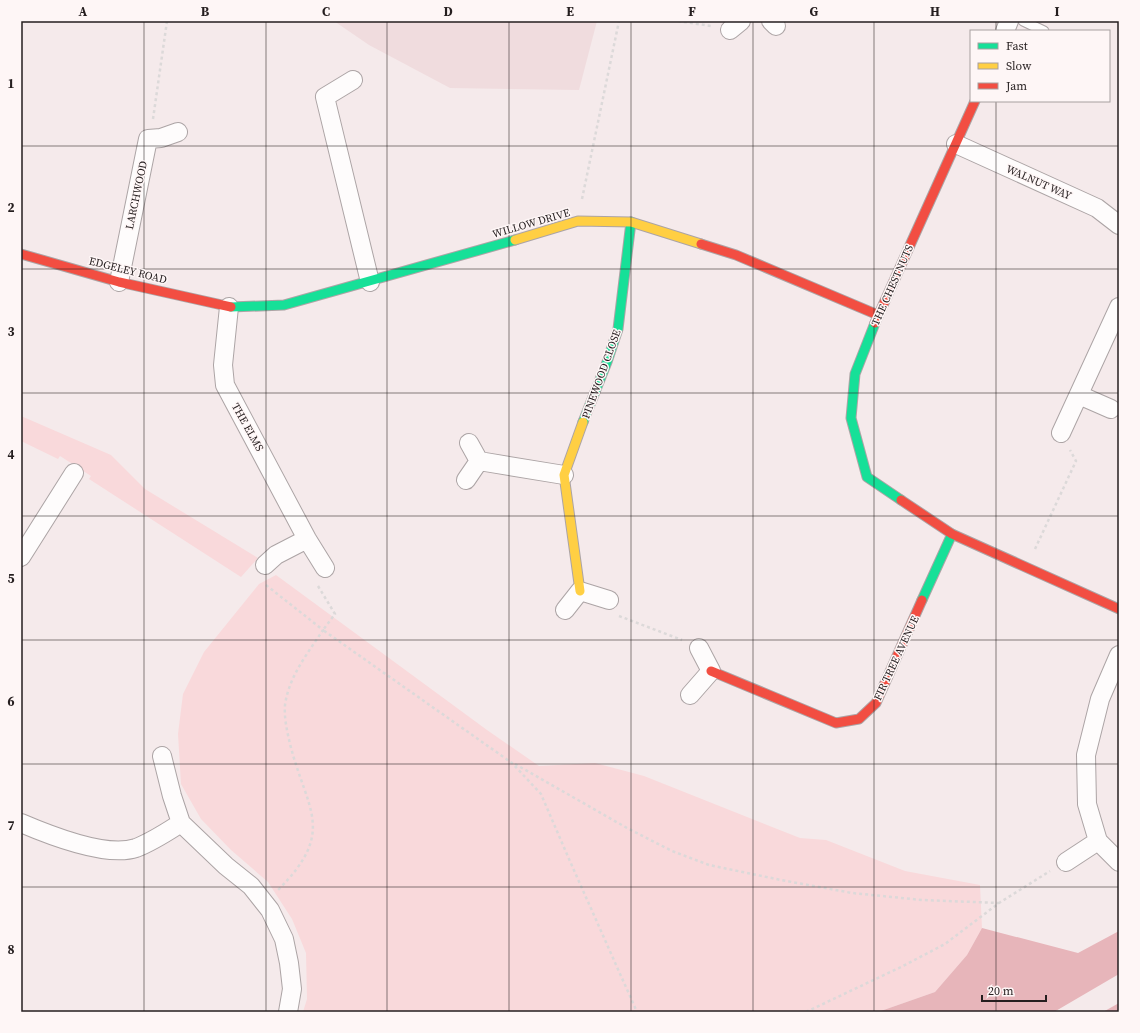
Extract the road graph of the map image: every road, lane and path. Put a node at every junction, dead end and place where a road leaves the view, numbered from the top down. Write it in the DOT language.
graph roads {
  1 [pos="167,21"];
  2 [pos="619,21"];
  3 [pos="678,21"];
  4 [pos="1023,21"];
  5 [pos="735,25"];
  6 [pos="1042,30"];
  7 [pos="353,80"];
  8 [pos="975,102"];
  9 [pos="178,132"];
  10 [pos="148,139"];
  11 [pos="956,144"];
  12 [pos="578,221"];
  13 [pos="631,222"];
  14 [pos="1118,223"];
  15 [pos="21,254"];
  16 [pos="119,282"];
  17 [pos="370,282"];
  18 [pos="229,307"];
  19 [pos="1119,307"];
  20 [pos="878,314"];
  21 [pos="1078,395"];
  22 [pos="1111,409"];
  23 [pos="1061,433"];
  24 [pos="469,443"];
  25 [pos="479,461"];
  26 [pos="74,473"];
  27 [pos="564,475"];
  28 [pos="466,480"];
  29 [pos="952,534"];
  30 [pos="307,539"];
  31 [pos="21,557"];
  32 [pos="1026,567"];
  33 [pos="325,568"];
  34 [pos="263,572"];
  35 [pos="580,591"];
  36 [pos="609,600"];
  37 [pos="1119,609"];
  38 [pos="565,610"];
  39 [pos="323,630"];
  40 [pos="699,648"];
  41 [pos="1119,655"];
  42 [pos="710,671"];
  43 [pos="690,695"];
  44 [pos="162,756"];
  45 [pos="512,763"];
  46 [pos="21,823"];
  47 [pos="182,823"];
  48 [pos="1098,841"];
  49 [pos="1066,862"];
  50 [pos="1119,862"];
  51 [pos="999,902"];
  52 [pos="265,903"];
  53 [pos="288,1012"];
  54 [pos="637,1012"];
  55 [pos="806,1012"];
  1 -- 10 [label="path"];
  2 -- 12 [label="path"];
  3 -- 5 [label="path"];
  4 -- 6 [label="lane"];
  7 -- 17 [label="street"];
  8 -- 11 [label="street, THE CHESTNUTS"];
  9 -- 10 [label="street"];
  10 -- 16 [label="street, LARCHWOOD"];
  11 -- 14 [label="street, WALNUT WAY"];
  11 -- 20 [label="street, THE CHESTNUTS"];
  12 -- 13 [label="street, WILLOW DRIVE"];
  12 -- 17 [label="street, WILLOW DRIVE"];
  13 -- 20 [label="street, WILLOW DRIVE"];
  13 -- 27 [label="street, PINEWOOD CLOSE"];
  15 -- 16 [label="street, EDGELEY ROAD"];
  16 -- 18 [label="street, EDGELEY ROAD"];
  17 -- 18 [label="street, WILLOW DRIVE"];
  18 -- 30 [label="street, THE ELMS"];
  19 -- 21 [label="street"];
  20 -- 29 [label="street, THE CHESTNUTS"];
  21 -- 22 [label="street"];
  21 -- 23 [label="street"];
  23 -- 32 [label="path"];
  24 -- 25 [label="street"];
  25 -- 27 [label="street"];
  25 -- 28 [label="street"];
  26 -- 31 [label="street"];
  27 -- 35 [label="street, PINEWOOD CLOSE"];
  29 -- 32 [label="street"];
  29 -- 42 [label="street, FIR TREE AVENUE"];
  30 -- 33 [label="street, THE ELMS"];
  30 -- 34 [label="street"];
  32 -- 37 [label="street"];
  33 -- 39 [label="path"];
  34 -- 39 [label="path"];
  35 -- 36 [label="street"];
  35 -- 38 [label="street"];
  36 -- 40 [label="path"];
  39 -- 45 [label="path"];
  39 -- 52 [label="path"];
  40 -- 42 [label="street"];
  41 -- 48 [label="street"];
  42 -- 43 [label="street"];
  44 -- 47 [label="street"];
  45 -- 51 [label="path"];
  45 -- 54 [label="path"];
  46 -- 47 [label="street"];
  47 -- 52 [label="street"];
  48 -- 49 [label="street"];
  48 -- 50 [label="street"];
  49 -- 51 [label="path"];
  51 -- 55 [label="path"];
  52 -- 53 [label="street"];
}
